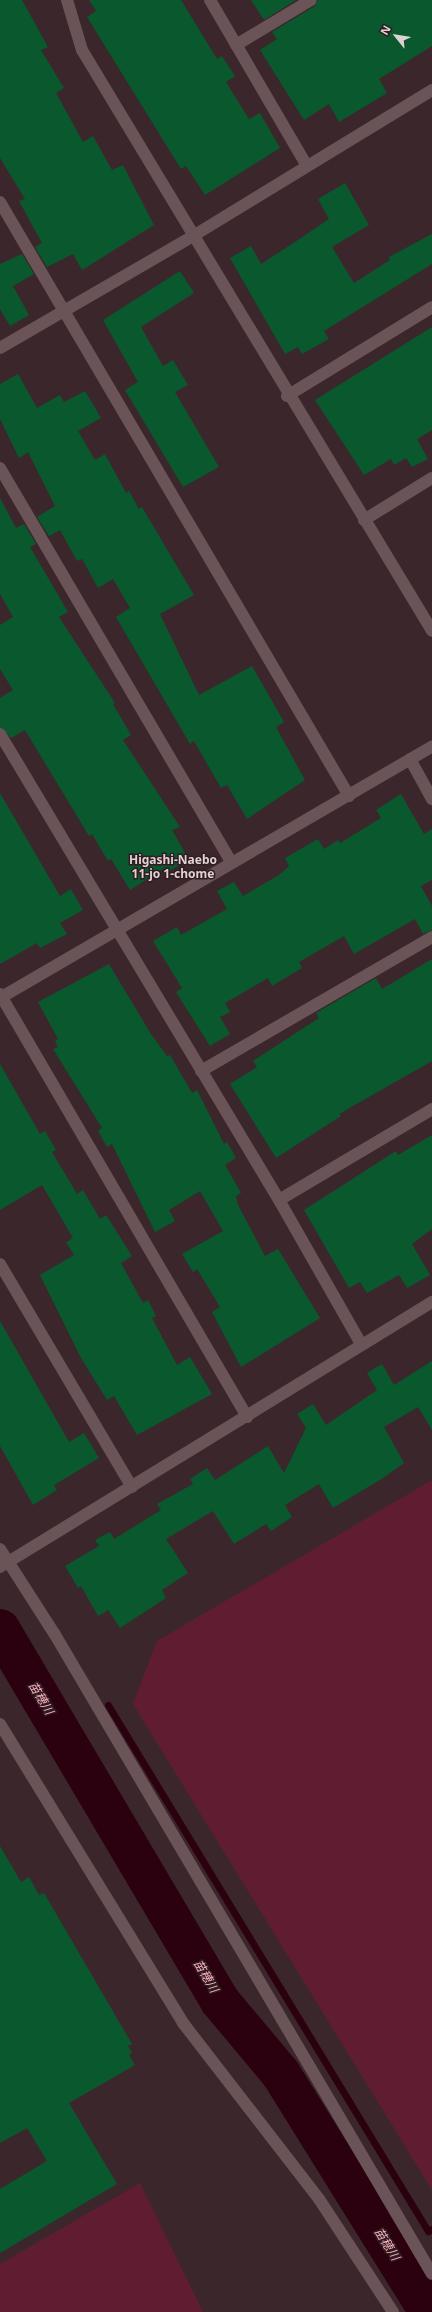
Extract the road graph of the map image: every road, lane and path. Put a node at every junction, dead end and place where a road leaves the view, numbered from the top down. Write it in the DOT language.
graph roads {
  1 [pos="67,0"];
  2 [pos="210,0"];
  3 [pos="311,0"];
  4 [pos="236,45"];
  5 [pos="432,90"];
  6 [pos="308,166"];
  7 [pos="0,202"];
  8 [pos="193,236"];
  9 [pos="432,307"];
  10 [pos="61,310"];
  11 [pos="0,348"];
  12 [pos="287,396"];
  13 [pos="0,468"];
  14 [pos="432,478"];
  15 [pos="364,520"];
  16 [pos="431,627"];
  17 [pos="0,734"];
  18 [pos="432,747"];
  19 [pos="410,759"];
  20 [pos="349,796"];
  21 [pos="432,799"];
  22 [pos="232,863"];
  23 [pos="118,931"];
  24 [pos="432,937"];
  25 [pos="1,997"];
  26 [pos="201,1071"];
  27 [pos="432,1109"];
  28 [pos="279,1200"];
  29 [pos="0,1264"];
  30 [pos="432,1302"];
  31 [pos="360,1344"];
  32 [pos="246,1417"];
  33 [pos="132,1487"];
  34 [pos="0,1549"];
  35 [pos="4,1565"];
  36 [pos="0,1724"];
  37 [pos="432,2274"];
  38 [pos="393,2312"];
  1 -- 8 [label="street"];
  2 -- 4 [label="street"];
  3 -- 4 [label="street"];
  4 -- 6 [label="street"];
  5 -- 6 [label="street"];
  6 -- 8 [label="street"];
  7 -- 10 [label="street"];
  8 -- 10 [label="street"];
  8 -- 12 [label="street"];
  9 -- 12 [label="street"];
  10 -- 11 [label="street"];
  10 -- 20 [label="street"];
  12 -- 15 [label="street"];
  13 -- 22 [label="street"];
  14 -- 15 [label="street"];
  15 -- 16 [label="street"];
  17 -- 23 [label="street"];
  18 -- 19 [label="street"];
  19 -- 20 [label="street"];
  19 -- 21 [label="street"];
  20 -- 22 [label="street"];
  22 -- 23 [label="street"];
  23 -- 25 [label="street"];
  23 -- 26 [label="street"];
  24 -- 26 [label="street"];
  25 -- 32 [label="street"];
  26 -- 28 [label="street"];
  27 -- 28 [label="street"];
  28 -- 31 [label="street"];
  29 -- 33 [label="street"];
  30 -- 31 [label="street"];
  31 -- 32 [label="street"];
  32 -- 33 [label="street"];
  33 -- 35 [label="street"];
  34 -- 35 [label="street"];
  35 -- 37 [label="street"];
  36 -- 38 [label="street"];
}
